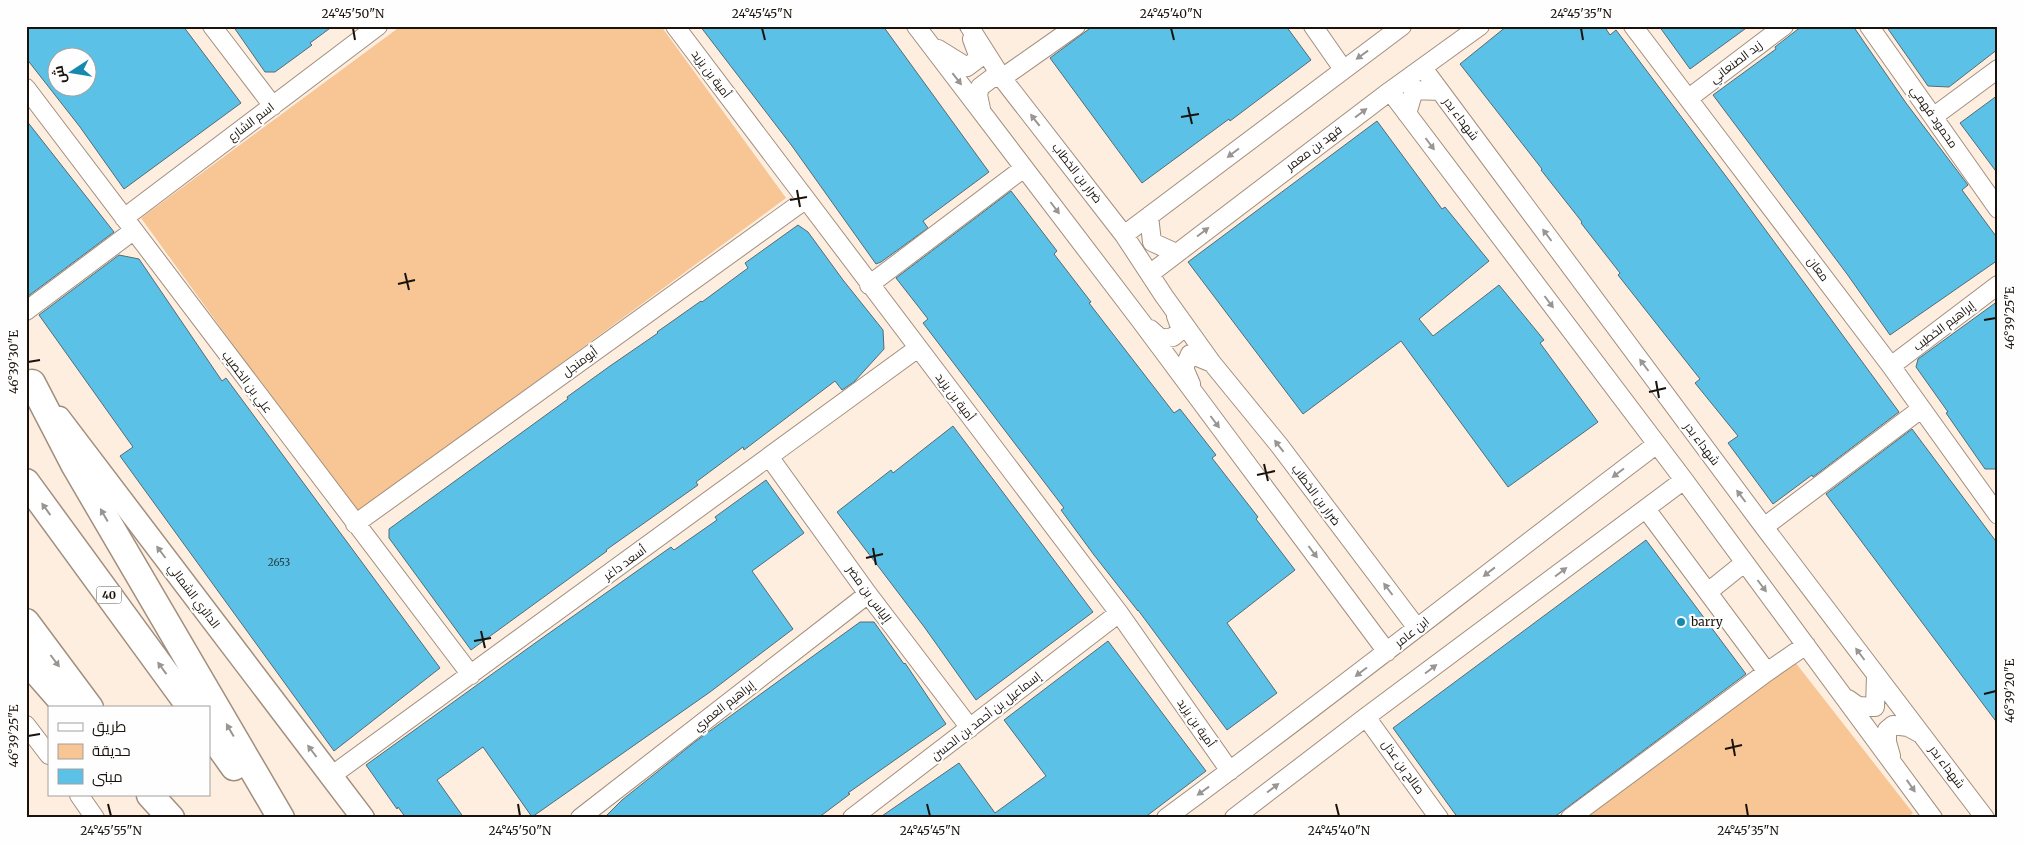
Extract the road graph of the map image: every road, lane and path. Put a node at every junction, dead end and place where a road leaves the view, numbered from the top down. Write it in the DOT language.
graph roads {
  1 [pos="212,26"];
  2 [pos="378,26"];
  3 [pos="675,26"];
  4 [pos="916,26"];
  5 [pos="968,26"];
  6 [pos="1076,26"];
  7 [pos="1313,26"];
  8 [pos="1402,26"];
  9 [pos="1480,26"];
  10 [pos="1633,26"];
  11 [pos="1784,26"];
  12 [pos="1869,26"];
  13 [pos="931,46"];
  14 [pos="1423,68"];
  15 [pos="1344,69"];
  16 [pos="1998,69"];
  17 [pos="1002,78"];
  18 [pos="26,88"];
  19 [pos="1390,91"];
  20 [pos="1440,91"];
  21 [pos="1689,98"];
  22 [pos="273,106"];
  23 [pos="981,110"];
  24 [pos="1407,114"];
  25 [pos="1933,117"];
  26 [pos="1024,168"];
  27 [pos="805,200"];
  28 [pos="1998,209"];
  29 [pos="1149,216"];
  30 [pos="129,225"];
  31 [pos="1124,235"];
  32 [pos="1176,253"];
  33 [pos="1151,273"];
  34 [pos="869,284"];
  35 [pos="1998,286"];
  36 [pos="1164,296"];
  37 [pos="26,311"];
  38 [pos="1140,320"];
  39 [pos="918,348"];
  40 [pos="1212,363"];
  41 [pos="1891,366"];
  42 [pos="29,379"];
  43 [pos="1194,393"];
  44 [pos="1921,409"];
  45 [pos="1657,444"];
  46 [pos="770,458"];
  47 [pos="1684,480"];
  48 [pos="26,482"];
  49 [pos="1995,505"];
  50 [pos="1646,509"];
  51 [pos="355,524"];
  52 [pos="1764,527"];
  53 [pos="1744,563"];
  54 [pos="1708,592"];
  55 [pos="868,594"];
  56 [pos="1119,613"];
  57 [pos="26,622"];
  58 [pos="1417,628"];
  59 [pos="1806,645"];
  60 [pos="1387,652"];
  61 [pos="26,660"];
  62 [pos="1767,672"];
  63 [pos="470,675"];
  64 [pos="1876,676"];
  65 [pos="1845,698"];
  66 [pos="66,706"];
  67 [pos="89,706"];
  68 [pos="190,706"];
  69 [pos="1366,717"];
  70 [pos="26,725"];
  71 [pos="970,728"];
  72 [pos="210,733"];
  73 [pos="1921,734"];
  74 [pos="48,754"];
  75 [pos="1892,760"];
  76 [pos="1230,772"];
  77 [pos="331,776"];
  78 [pos="79,796"];
  79 [pos="151,796"];
  80 [pos="156,796"];
  81 [pos="1172,815"];
  82 [pos="95,818"];
  83 [pos="171,818"];
  84 [pos="272,818"];
  85 [pos="281,818"];
  86 [pos="362,818"];
  87 [pos="580,818"];
  88 [pos="852,818"];
  89 [pos="1234,818"];
  90 [pos="1440,818"];
  91 [pos="1570,818"];
  92 [pos="1933,818"];
  93 [pos="1985,818"];
  1 -- 22 [label="street"];
  2 -- 22 [label="street, اسم الشارع"];
  3 -- 27 [label="street, أمية بن يزيد"];
  4 -- 13 [label="street, ضرار بن الخطاب"];
  5 -- 13 [label="street, ضرار بن الخطاب"];
  5 -- 17 [label="street, ضرار بن الخطاب"];
  6 -- 17 [label="street"];
  7 -- 15 [label="street"];
  8 -- 15 [label="street, one-way"];
  9 -- 14 [label="street, فهد بن معمر"];
  10 -- 21 [label="street, معان"];
  11 -- 21 [label="street, زيد الصنعاني"];
  12 -- 25 [label="street, محمود فهمي"];
  13 -- 23 [label="street, ضرار بن الخطاب, one-way"];
  14 -- 19 [label="street, فهد بن معمر"];
  14 -- 20 [label="street, شهداء بدر"];
  15 -- 29 [label="street, one-way"];
  16 -- 25 [label="street"];
  17 -- 23 [label="street"];
  31 -- 17 [label="street, ضرار بن الخطاب, one-way"];
  18 -- 30 [label="street, علي بن الخصيب"];
  19 -- 24 [label="street"];
  32 -- 19 [label="street, فهد بن معمر, one-way"];
  20 -- 24 [label="street"];
  52 -- 20 [label="street, شهداء بدر, one-way"];
  21 -- 41 [label="street, معان"];
  22 -- 30 [label="street, اسم الشارع"];
  23 -- 26 [label="street, ضرار بن الخطاب"];
  24 -- 45 [label="street, one-way"];
  25 -- 28 [label="street, محمود فهمي"];
  26 -- 34 [label="street"];
  26 -- 38 [label="street, ضرار بن الخطاب, one-way"];
  27 -- 34 [label="street, أمية بن يزيد"];
  27 -- 51 [label="street, أبومنجل"];
  29 -- 31 [label="street"];
  29 -- 32 [label="street"];
  30 -- 37 [label="street, اسم الشارع"];
  30 -- 51 [label="street, علي بن الخصيب"];
  31 -- 33 [label="street, ضرار بن الخطاب"];
  32 -- 33 [label="street, فهد بن معمر"];
  33 -- 36 [label="street, ضرار بن الخطاب"];
  34 -- 39 [label="street, أمية بن يزيد"];
  35 -- 41 [label="street, إبراهيم الخطيب"];
  36 -- 38 [label="street, ضرار بن الخطاب"];
  36 -- 40 [label="street, ضرار بن الخطاب"];
  38 -- 43 [label="street, ضرار بن الخطاب"];
  39 -- 46 [label="street, أسعد داغر"];
  39 -- 56 [label="street, أمية بن يزيد"];
  40 -- 43 [label="street, ضرار بن الخطاب"];
  58 -- 40 [label="street, ضرار بن الخطاب, one-way"];
  41 -- 44 [label="street, معان"];
  77 -- 42 [label="main road, الدائري الشمالي, one-way"];
  85 -- 42 [label="highway, one-way"];
  43 -- 60 [label="street, ضرار بن الخطاب, one-way"];
  44 -- 49 [label="street, معان"];
  44 -- 52 [label="street"];
  45 -- 47 [label="street"];
  45 -- 58 [label="street, ابن عامر, one-way"];
  46 -- 55 [label="street, إلياس بن مضر"];
  46 -- 63 [label="street, أسعد داغر"];
  47 -- 50 [label="street"];
  47 -- 53 [label="street"];
  68 -- 48 [label="highway, 40, one-way"];
  50 -- 54 [label="street"];
  69 -- 50 [label="street, one-way"];
  51 -- 63 [label="street, علي بن الخصيب"];
  64 -- 52 [label="street, شهداء بدر, one-way"];
  53 -- 54 [label="street"];
  53 -- 59 [label="street, one-way"];
  54 -- 62 [label="street"];
  55 -- 71 [label="street, إلياس بن مضر"];
  55 -- 87 [label="street, إبراهيم العمري"];
  56 -- 71 [label="street, إسماعيل بن أحمد بن الحسن"];
  56 -- 76 [label="street, أمية بن يزيد"];
  57 -- 67 [label="highway, one-way"];
  58 -- 60 [label="street, ابن عامر"];
  59 -- 62 [label="street"];
  59 -- 65 [label="street"];
  60 -- 76 [label="street, ابن عامر, one-way"];
  61 -- 66 [label="highway"];
  62 -- 91 [label="street"];
  63 -- 77 [label="street, أسعد داغر"];
  64 -- 65 [label="street"];
  64 -- 73 [label="street, شهداء بدر"];
  65 -- 75 [label="street"];
  89 -- 69 [label="street, one-way"];
  69 -- 90 [label="street, صالح بن عذل"];
  70 -- 74 [label="street"];
  71 -- 88 [label="street, إسماعيل بن أحمد بن الحسن"];
  72 -- 84 [label="highway"];
  73 -- 75 [label="street"];
  73 -- 93 [label="street, شهداء بدر"];
  75 -- 92 [label="street, one-way"];
  76 -- 81 [label="street, ابن عامر, one-way"];
  77 -- 86 [label="main road, الدائري الشمالي"];
  78 -- 82 [label="street"];
  79 -- 83 [label="highway"];
  80 -- 83 [label="highway"];
}
